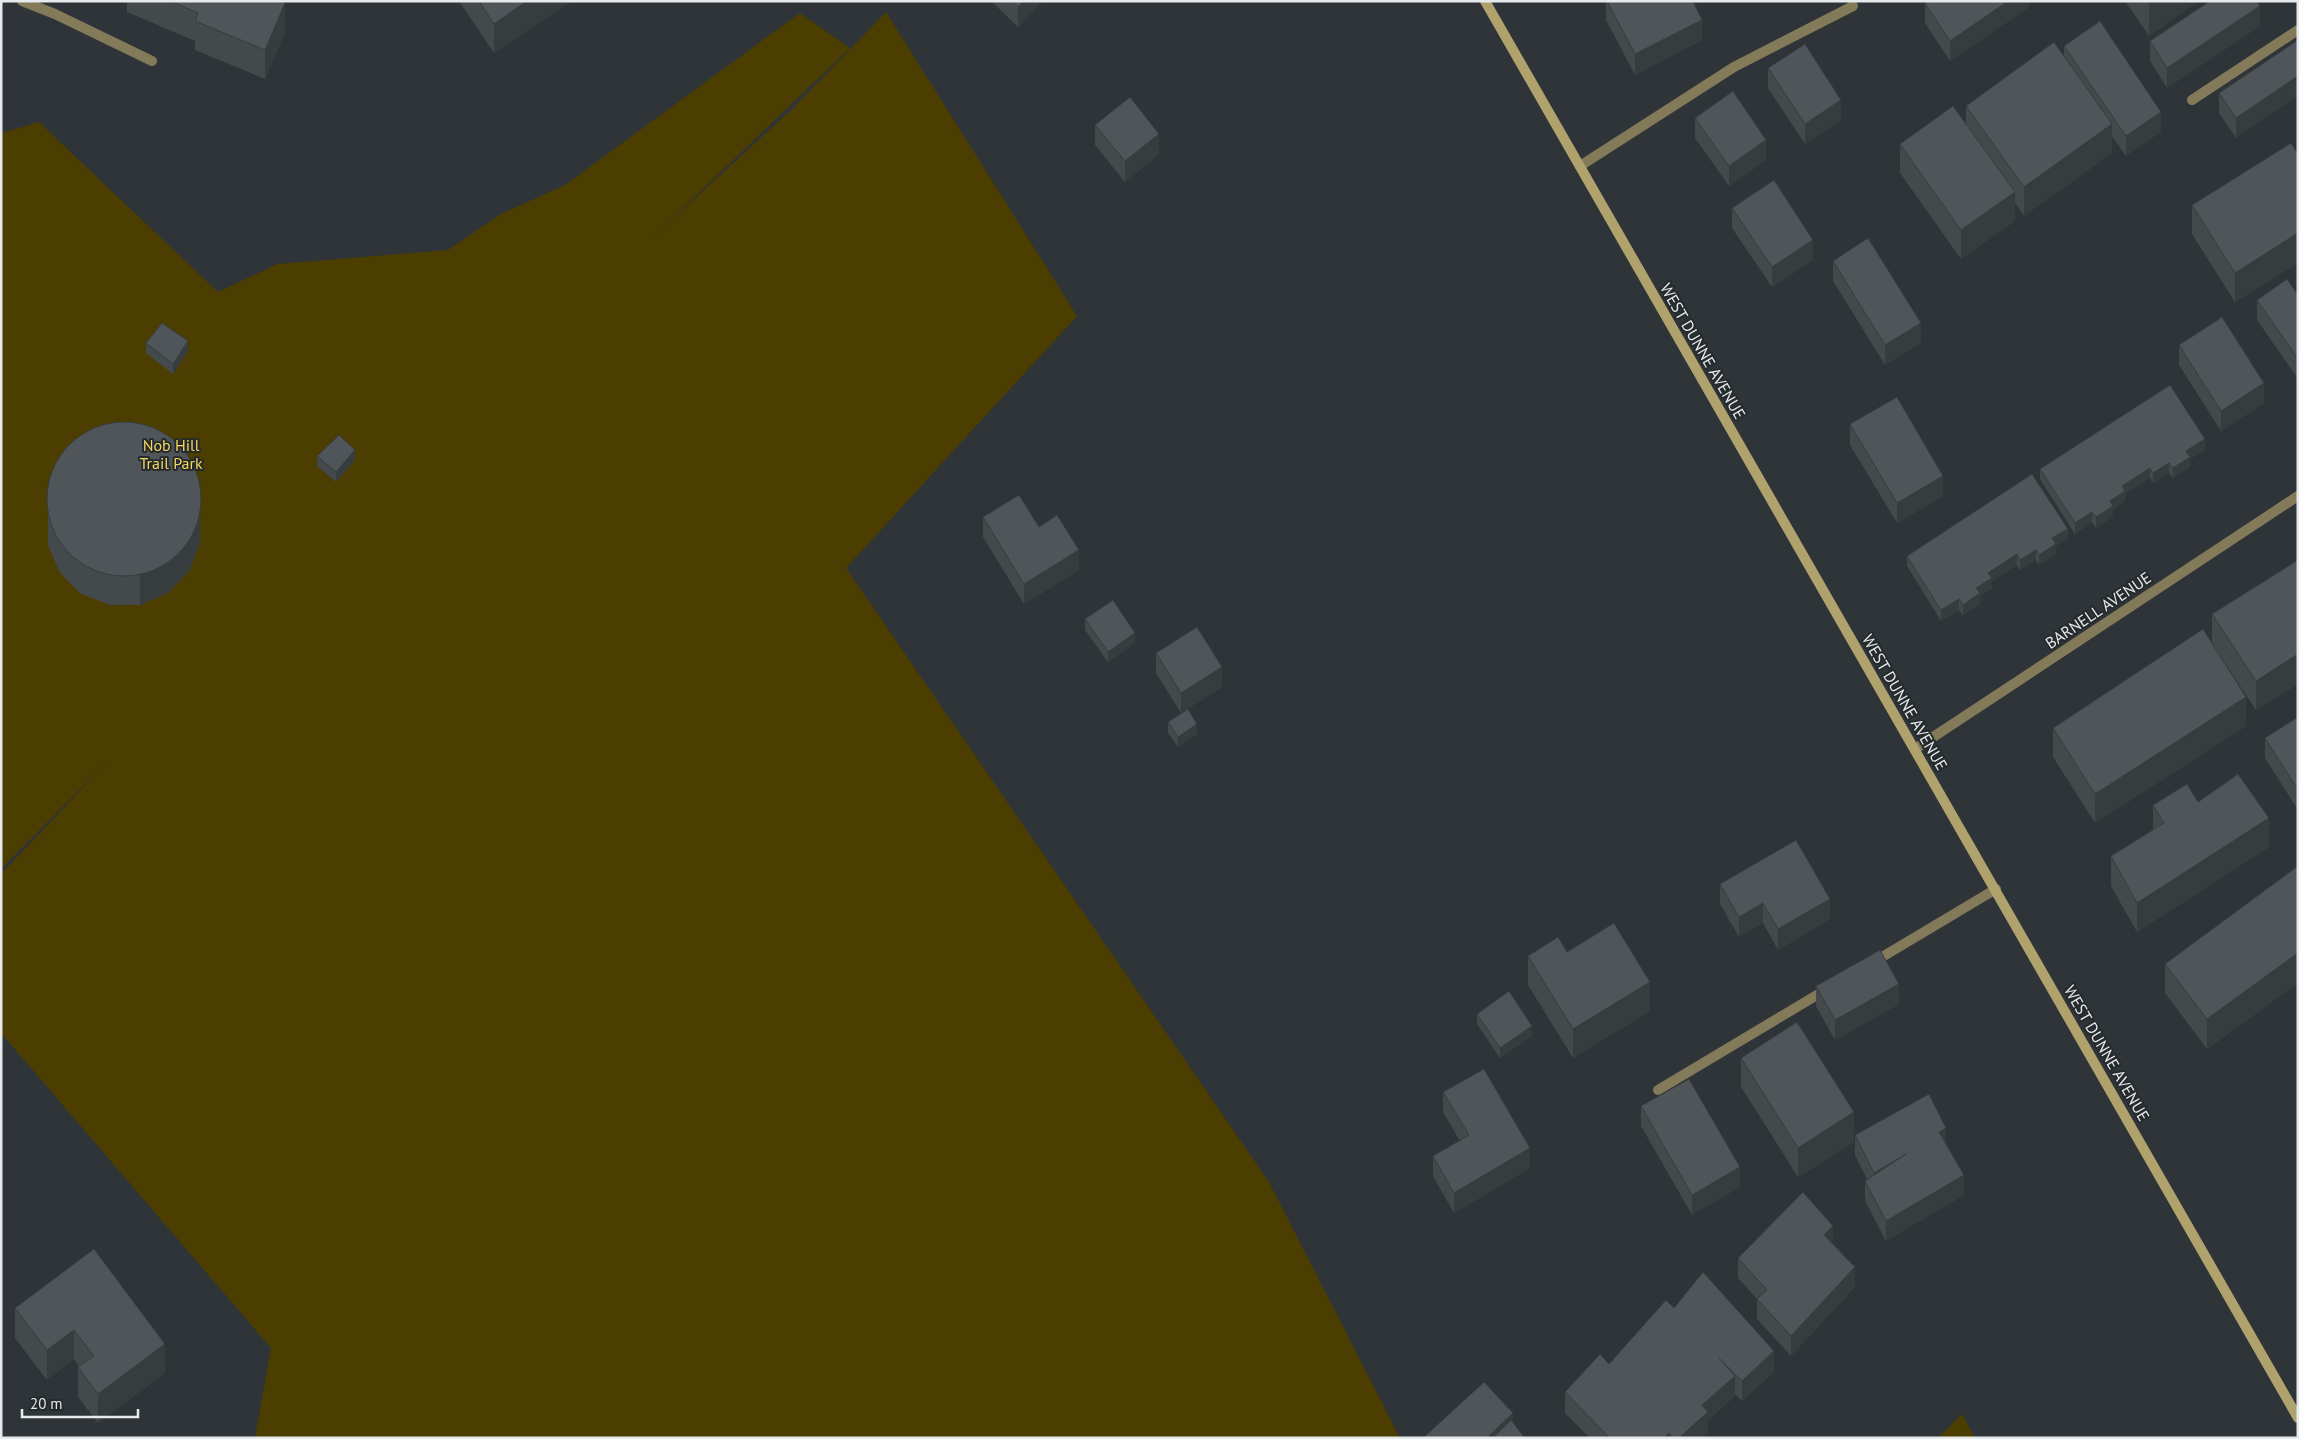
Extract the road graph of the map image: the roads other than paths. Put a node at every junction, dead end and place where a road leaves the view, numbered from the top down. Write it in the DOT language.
graph roads {
  1 [pos="22,1"];
  2 [pos="1485,1"];
  3 [pos="1853,6"];
  4 [pos="2298,30"];
  5 [pos="152,61"];
  6 [pos="2192,100"];
  7 [pos="1580,166"];
  8 [pos="2298,496"];
  9 [pos="1915,749"];
  10 [pos="1996,889"];
  11 [pos="1862,969"];
  12 [pos="1837,984"];
  13 [pos="1658,1090"];
  14 [pos="2298,1418"];
  1 -- 5 [label="street"];
  2 -- 7 [label="main road, WEST DUNNE AVENUE"];
  3 -- 7 [label="street"];
  4 -- 6 [label="street"];
  7 -- 9 [label="main road, WEST DUNNE AVENUE"];
  8 -- 9 [label="street, BARNELL AVENUE"];
  9 -- 10 [label="main road, WEST DUNNE AVENUE"];
  10 -- 11 [label="street"];
  10 -- 14 [label="main road, WEST DUNNE AVENUE"];
  12 -- 13 [label="street"];
}
